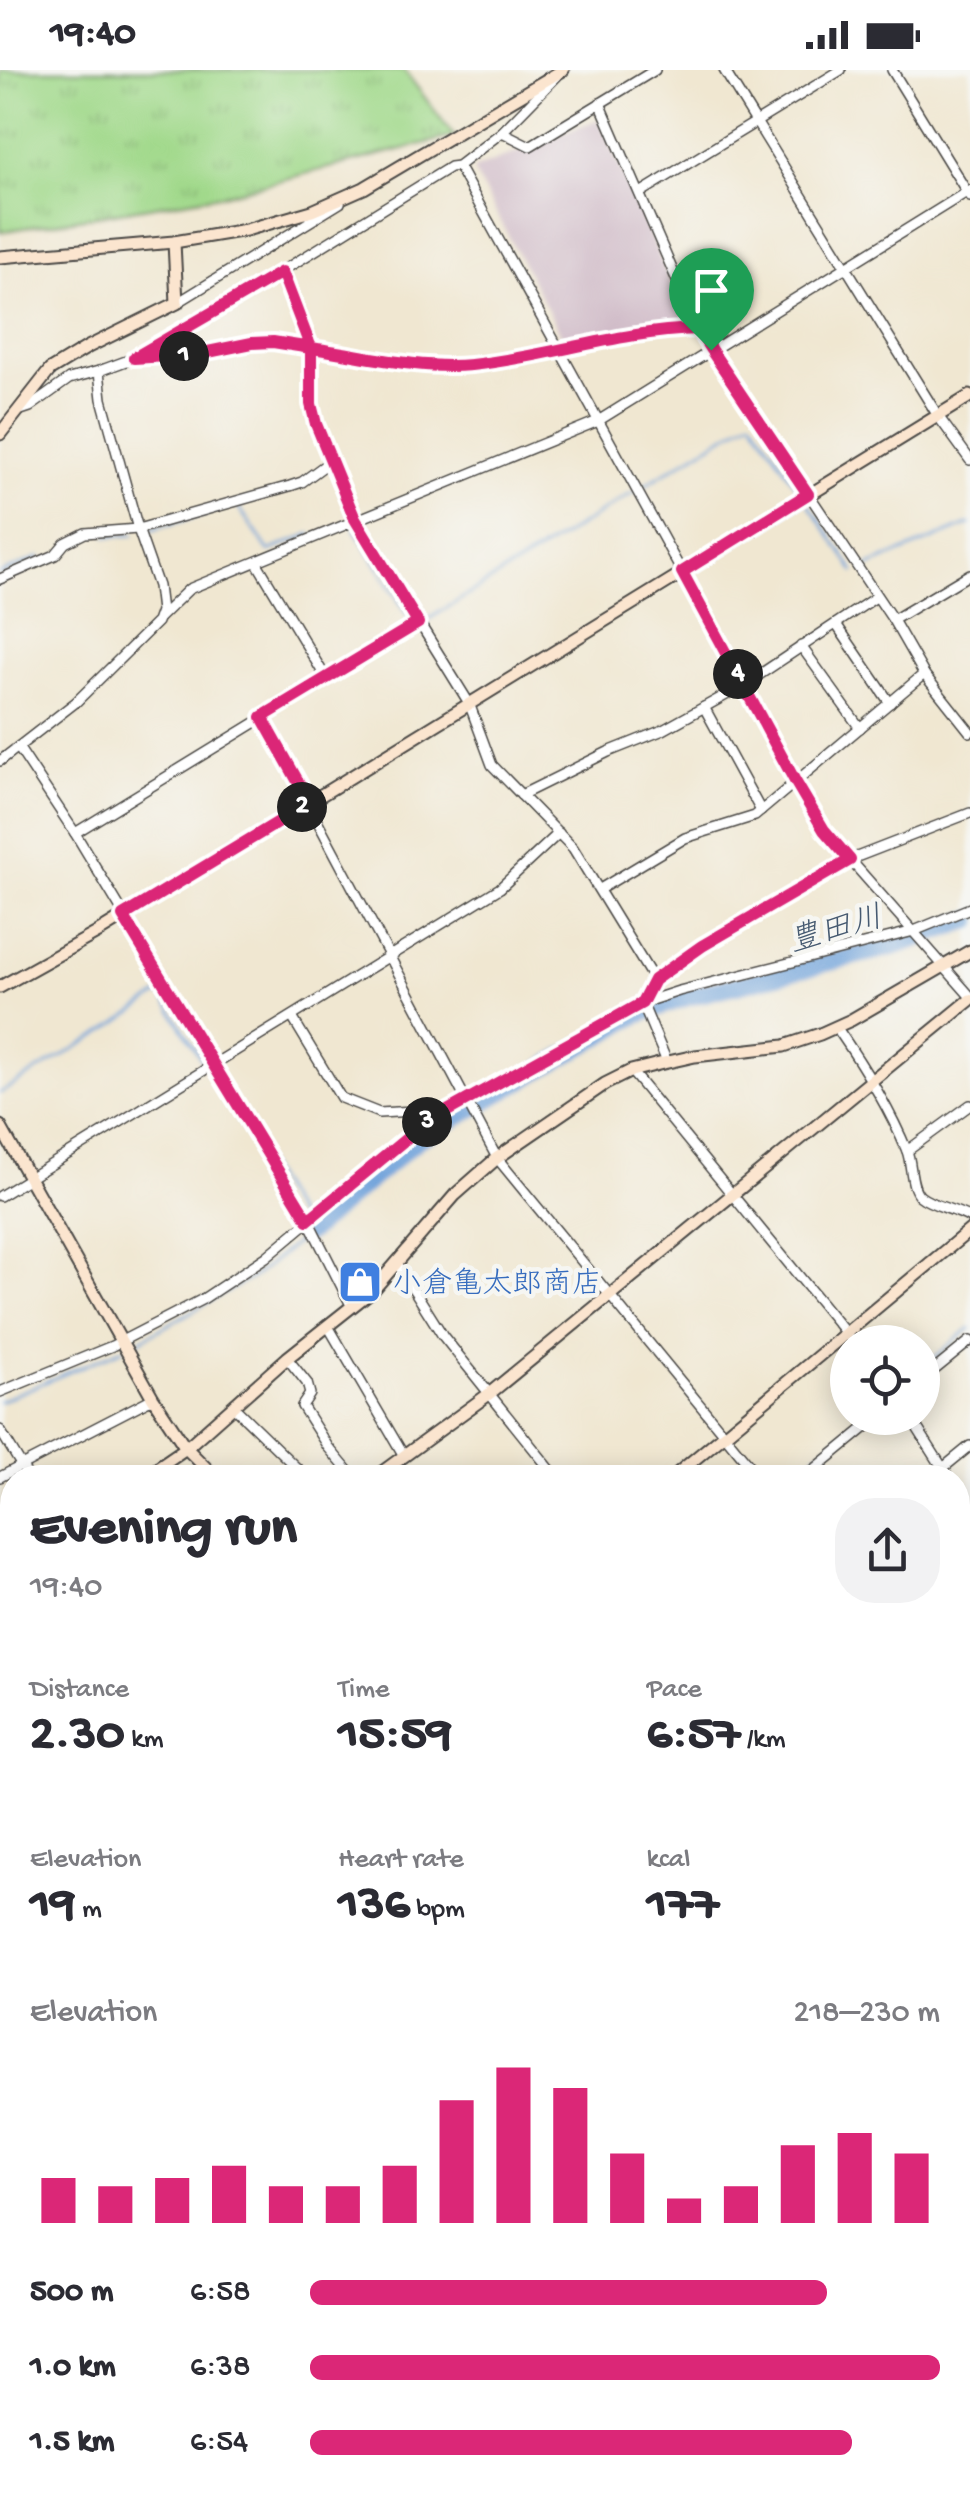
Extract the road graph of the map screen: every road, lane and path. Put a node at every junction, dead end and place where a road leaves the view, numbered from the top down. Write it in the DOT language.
graph roads {
  1 [pos="562,70"];
  2 [pos="655,70"];
  3 [pos="724,70"];
  4 [pos="840,70"];
  5 [pos="892,70"];
  6 [pos="600,103"];
  7 [pos="754,124"];
  8 [pos="502,132"];
  9 [pos="458,166"];
  10 [pos="364,188"];
  11 [pos="640,193"];
  12 [pos="969,193"];
  13 [pos="174,242"];
  14 [pos="0,257"];
  15 [pos="848,268"];
  16 [pos="282,272"];
  17 [pos="176,304"];
  18 [pos="698,329"];
  19 [pos="311,348"];
  20 [pos="560,349"];
  21 [pos="711,350"];
  22 [pos="134,358"];
  23 [pos="99,371"];
  24 [pos="970,396"];
  25 [pos="18,411"];
  26 [pos="938,416"];
  27 [pos="598,422"];
  28 [pos="0,434"];
  29 [pos="332,460"];
  30 [pos="970,460"];
  31 [pos="808,494"];
  32 [pos="355,519"];
  33 [pos="138,529"];
  34 [pos="257,562"];
  35 [pos="682,572"];
  36 [pos="970,574"];
  37 [pos="0,579"];
  38 [pos="876,597"];
  39 [pos="892,620"];
  40 [pos="156,622"];
  41 [pos="418,623"];
  42 [pos="836,624"];
  43 [pos="801,646"];
  44 [pos="924,674"];
  45 [pos="326,678"];
  46 [pos="744,685"];
  47 [pos="890,702"];
  48 [pos="468,703"];
  49 [pos="704,707"];
  50 [pos="262,717"];
  51 [pos="860,728"];
  52 [pos="970,732"];
  53 [pos="18,748"];
  54 [pos="0,762"];
  55 [pos="795,781"];
  56 [pos="520,795"];
  57 [pos="310,803"];
  58 [pos="762,811"];
  59 [pos="970,813"];
  60 [pos="75,833"];
  61 [pos="558,834"];
  62 [pos="850,860"];
  63 [pos="600,889"];
  64 [pos="970,908"];
  65 [pos="123,916"];
  66 [pos="914,932"];
  67 [pos="970,951"];
  68 [pos="391,957"];
  69 [pos="943,964"];
  70 [pos="654,980"];
  71 [pos="0,987"];
  72 [pos="970,998"];
  73 [pos="642,1003"];
  74 [pos="292,1017"];
  75 [pos="837,1028"];
  76 [pos="667,1062"];
  77 [pos="214,1065"];
  78 [pos="631,1071"];
  79 [pos="872,1080"];
  80 [pos="467,1100"];
  81 [pos="970,1105"];
  82 [pos="424,1124"];
  83 [pos="0,1126"];
  84 [pos="906,1152"];
  85 [pos="497,1158"];
  86 [pos="29,1178"];
  87 [pos="0,1196"];
  88 [pos="731,1196"];
  89 [pos="970,1218"];
  90 [pos="309,1222"];
  91 [pos="970,1230"];
  92 [pos="398,1263"];
  93 [pos="610,1295"];
  94 [pos="352,1307"];
  95 [pos="839,1325"];
  96 [pos="864,1325"];
  97 [pos="328,1326"];
  98 [pos="970,1341"];
  99 [pos="124,1346"];
  100 [pos="830,1353"];
  101 [pos="287,1358"];
  102 [pos="940,1365"];
  103 [pos="0,1392"];
  104 [pos="489,1394"];
  105 [pos="153,1398"];
  106 [pos="234,1407"];
  107 [pos="0,1430"];
  108 [pos="724,1434"];
  109 [pos="857,1435"];
  110 [pos="921,1435"];
  111 [pos="970,1446"];
  112 [pos="186,1448"];
  113 [pos="404,1456"];
  114 [pos="22,1465"];
  115 [pos="161,1465"];
  116 [pos="203,1465"];
  117 [pos="294,1465"];
  118 [pos="343,1465"];
  119 [pos="392,1465"];
  120 [pos="546,1465"];
  121 [pos="687,1465"];
  122 [pos="749,1465"];
  123 [pos="820,1465"];
  124 [pos="941,1465"];
  125 [pos="953,1465"];
  1 -- 8 [label="street"];
  1 -- 10 [label="street"];
  2 -- 6 [label="street"];
  3 -- 7 [label="street"];
  4 -- 7 [label="street"];
  5 -- 12 [label="street"];
  6 -- 8 [label="street"];
  6 -- 11 [label="street"];
  7 -- 11 [label="street"];
  7 -- 15 [label="street"];
  8 -- 9 [label="street"];
  9 -- 16 [label="street"];
  9 -- 20 [label="street"];
  10 -- 13 [label="street"];
  10 -- 17 [label="street"];
  11 -- 18 [label="street"];
  12 -- 15 [label="street"];
  13 -- 14 [label="street"];
  13 -- 17 [label="street"];
  15 -- 21 [label="street"];
  15 -- 26 [label="street"];
  16 -- 19 [label="street"];
  16 -- 22 [label="street"];
  17 -- 25 [label="street"];
  18 -- 20 [label="street"];
  18 -- 21 [label="street"];
  19 -- 20 [label="street"];
  19 -- 22 [label="street"];
  19 -- 29 [label="street"];
  20 -- 27 [label="street"];
  21 -- 27 [label="street"];
  21 -- 31 [label="street"];
  22 -- 23 [label="street"];
  23 -- 25 [label="street"];
  23 -- 33 [label="street"];
  24 -- 26 [label="street"];
  25 -- 28 [label="street"];
  26 -- 30 [label="street"];
  26 -- 31 [label="street"];
  27 -- 32 [label="street"];
  27 -- 35 [label="street"];
  29 -- 32 [label="street"];
  29 -- 33 [label="street"];
  31 -- 35 [label="street"];
  31 -- 38 [label="street"];
  32 -- 34 [label="street"];
  32 -- 41 [label="street"];
  33 -- 37 [label="street"];
  33 -- 40 [label="street"];
  34 -- 40 [label="street"];
  34 -- 45 [label="street"];
  35 -- 46 [label="street"];
  35 -- 48 [label="street"];
  36 -- 39 [label="street"];
  38 -- 39 [label="street"];
  38 -- 42 [label="street"];
  39 -- 44 [label="street"];
  40 -- 53 [label="street"];
  41 -- 45 [label="street"];
  41 -- 48 [label="street"];
  42 -- 43 [label="street"];
  42 -- 47 [label="street"];
  43 -- 46 [label="street"];
  43 -- 51 [label="street"];
  44 -- 47 [label="street"];
  44 -- 52 [label="street"];
  45 -- 50 [label="street"];
  46 -- 49 [label="street"];
  46 -- 55 [label="street"];
  47 -- 51 [label="street"];
  48 -- 56 [label="street"];
  48 -- 57 [label="street"];
  49 -- 56 [label="street"];
  49 -- 58 [label="street"];
  50 -- 57 [label="street"];
  50 -- 60 [label="street"];
  51 -- 55 [label="street"];
  53 -- 54 [label="street"];
  53 -- 60 [label="street"];
  55 -- 58 [label="street"];
  55 -- 62 [label="street"];
  56 -- 61 [label="street"];
  57 -- 65 [label="street"];
  57 -- 68 [label="street"];
  58 -- 63 [label="street"];
  59 -- 62 [label="street"];
  60 -- 65 [label="street"];
  61 -- 63 [label="street"];
  61 -- 68 [label="street"];
  62 -- 66 [label="street"];
  62 -- 70 [label="street"];
  63 -- 70 [label="street"];
  64 -- 66 [label="street"];
  65 -- 71 [label="street"];
  65 -- 77 [label="street"];
  66 -- 69 [label="street"];
  66 -- 73 [label="street"];
  67 -- 69 [label="street"];
  68 -- 74 [label="street"];
  68 -- 80 [label="street"];
  69 -- 72 [label="street"];
  69 -- 75 [label="street"];
  70 -- 73 [label="street"];
  72 -- 79 [label="street"];
  73 -- 76 [label="street"];
  73 -- 80 [label="street"];
  74 -- 77 [label="street"];
  74 -- 82 [label="street"];
  75 -- 76 [label="street"];
  75 -- 79 [label="street"];
  76 -- 78 [label="street"];
  77 -- 86 [label="street"];
  77 -- 90 [label="street"];
  78 -- 85 [label="street"];
  78 -- 88 [label="street"];
  79 -- 84 [label="street"];
  79 -- 88 [label="street"];
  80 -- 82 [label="street"];
  80 -- 85 [label="street"];
  81 -- 84 [label="street"];
  82 -- 90 [label="street"];
  83 -- 86 [label="street"];
  84 -- 89 [label="street"];
  85 -- 92 [label="street"];
  85 -- 93 [label="street"];
  86 -- 87 [label="street"];
  86 -- 99 [label="street"];
  88 -- 93 [label="street"];
  88 -- 95 [label="street"];
  90 -- 94 [label="street"];
  90 -- 99 [label="street"];
  91 -- 96 [label="street"];
  92 -- 94 [label="street"];
  92 -- 104 [label="street"];
  93 -- 104 [label="street"];
  93 -- 108 [label="street"];
  94 -- 97 [label="street"];
  97 -- 101 [label="street"];
  97 -- 113 [label="street"];
  98 -- 102 [label="street"];
  99 -- 103 [label="street"];
  99 -- 105 [label="street"];
  100 -- 108 [label="street"];
  101 -- 106 [label="street"];
  101 -- 118 [label="street"];
  104 -- 113 [label="street"];
  104 -- 120 [label="street"];
  105 -- 112 [label="street"];
  105 -- 114 [label="street"];
  106 -- 112 [label="street"];
  106 -- 117 [label="street"];
  107 -- 114 [label="street"];
  108 -- 121 [label="street"];
  108 -- 122 [label="street"];
  109 -- 123 [label="street"];
  110 -- 124 [label="street"];
  111 -- 125 [label="street"];
  112 -- 115 [label="street"];
  112 -- 116 [label="street"];
  113 -- 119 [label="street"];
}
